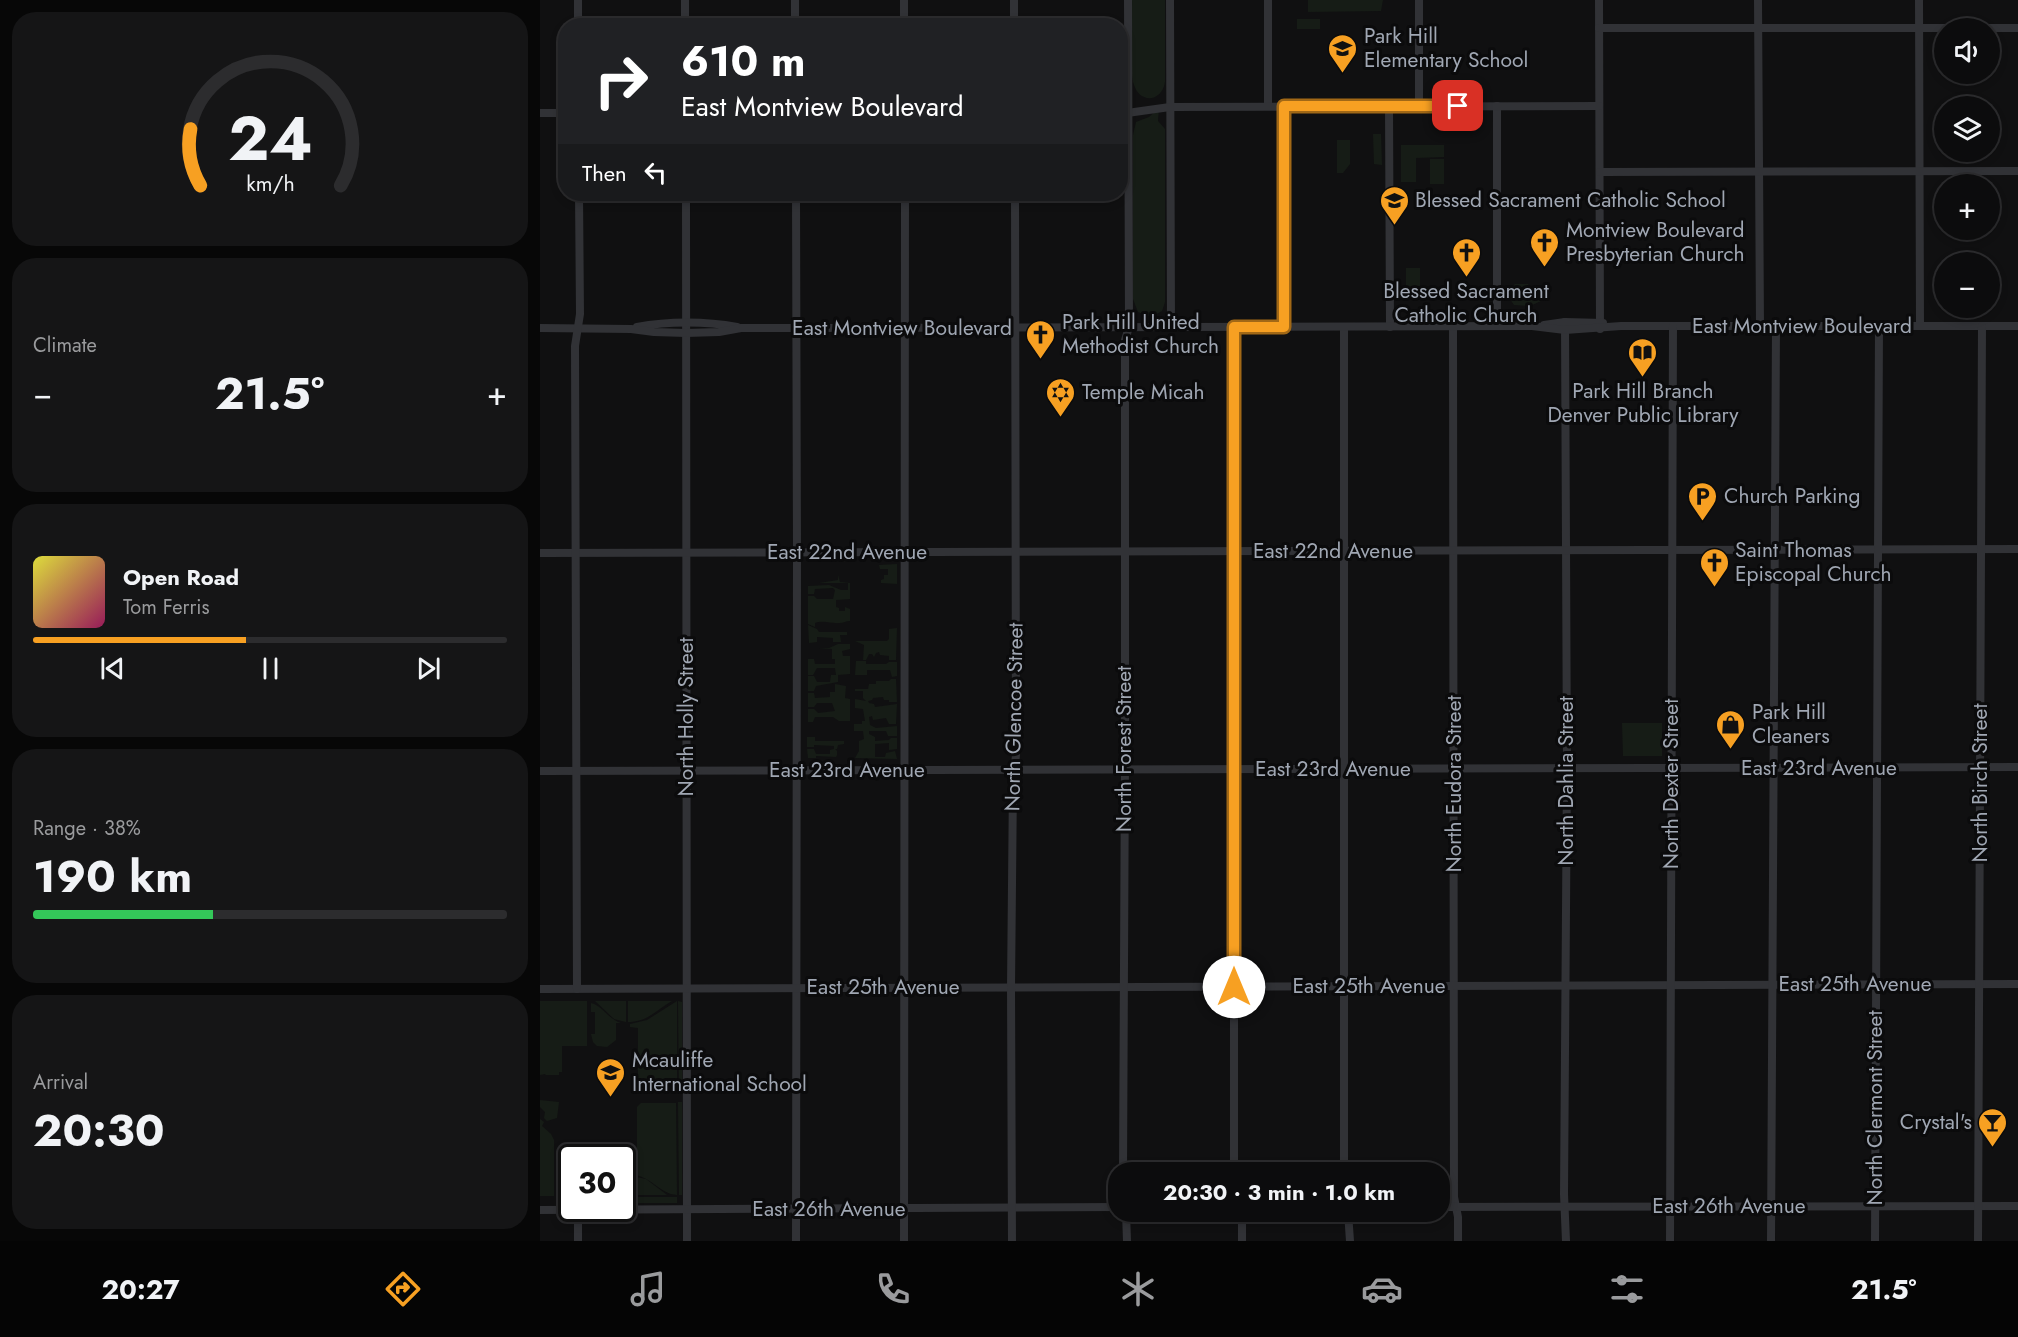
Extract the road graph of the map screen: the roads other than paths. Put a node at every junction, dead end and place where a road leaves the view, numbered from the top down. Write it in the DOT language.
graph roads {
  1 [pos="578,0"];
  2 [pos="685,0"];
  3 [pos="795,0"];
  4 [pos="904,0"];
  5 [pos="1014,0"];
  6 [pos="1128,0"];
  7 [pos="1170,0"];
  8 [pos="1268,0"];
  9 [pos="1419,0"];
  10 [pos="1599,0"];
  11 [pos="1758,0"];
  12 [pos="1919,0"];
  13 [pos="578,18"];
  14 [pos="685,18"];
  15 [pos="795,18"];
  16 [pos="904,18"];
  17 [pos="1014,18"];
  18 [pos="1128,18"];
  19 [pos="1599,28"];
  20 [pos="1758,28"];
  21 [pos="1919,28"];
  22 [pos="2018,28"];
  23 [pos="1170,106"];
  24 [pos="1268,106"];
  25 [pos="1284,106"];
  26 [pos="1389,106"];
  27 [pos="1419,106"];
  28 [pos="1497,106"];
  29 [pos="1599,106"];
  30 [pos="540,113"];
  31 [pos="1128,113"];
  32 [pos="558,114"];
  33 [pos="1919,171"];
  34 [pos="2018,171"];
  35 [pos="1600,172"];
  36 [pos="1760,172"];
  37 [pos="579,201"];
  38 [pos="686,201"];
  39 [pos="795,201"];
  40 [pos="905,201"];
  41 [pos="1015,201"];
  42 [pos="1127,201"];
  43 [pos="1600,325"];
  44 [pos="1497,326"];
  45 [pos="1566,326"];
  46 [pos="1673,326"];
  47 [pos="1760,326"];
  48 [pos="1776,326"];
  49 [pos="1879,326"];
  50 [pos="1920,326"];
  51 [pos="1982,326"];
  52 [pos="2018,326"];
  53 [pos="1015,327"];
  54 [pos="1129,327"];
  55 [pos="1170,327"];
  56 [pos="1234,327"];
  57 [pos="1284,327"];
  58 [pos="1344,327"];
  59 [pos="1390,327"];
  60 [pos="1453,327"];
  61 [pos="540,328"];
  62 [pos="578,328"];
  63 [pos="686,328"];
  64 [pos="796,328"];
  65 [pos="905,328"];
  66 [pos="2018,549"];
  67 [pos="1566,550"];
  68 [pos="1672,550"];
  69 [pos="1775,550"];
  70 [pos="1878,550"];
  71 [pos="1981,550"];
  72 [pos="1124,551"];
  73 [pos="1234,551"];
  74 [pos="1344,551"];
  75 [pos="1454,551"];
  76 [pos="576,552"];
  77 [pos="686,552"];
  78 [pos="797,552"];
  79 [pos="906,552"];
  80 [pos="1016,552"];
  81 [pos="540,553"];
  82 [pos="1981,767"];
  83 [pos="2018,767"];
  84 [pos="1566,768"];
  85 [pos="1671,768"];
  86 [pos="1774,768"];
  87 [pos="1878,768"];
  88 [pos="1015,769"];
  89 [pos="1345,769"];
  90 [pos="1454,769"];
  91 [pos="687,770"];
  92 [pos="797,770"];
  93 [pos="906,770"];
  94 [pos="1125,770"];
  95 [pos="1235,770"];
  96 [pos="540,771"];
  97 [pos="576,771"];
  98 [pos="1773,984"];
  99 [pos="1876,984"];
  100 [pos="1978,984"];
  101 [pos="2018,984"];
  102 [pos="1565,985"];
  103 [pos="1671,985"];
  104 [pos="1454,986"];
  105 [pos="905,987"];
  106 [pos="1011,987"];
  107 [pos="1123,987"];
  108 [pos="1234,987"];
  109 [pos="1345,987"];
  110 [pos="687,988"];
  111 [pos="796,988"];
  112 [pos="540,989"];
  113 [pos="577,989"];
  114 [pos="1123,1162"];
  115 [pos="1234,1162"];
  116 [pos="1344,1162"];
  117 [pos="1772,1206"];
  118 [pos="1875,1206"];
  119 [pos="1978,1206"];
  120 [pos="2018,1206"];
  121 [pos="1450,1207"];
  122 [pos="1456,1207"];
  123 [pos="1565,1207"];
  124 [pos="1670,1207"];
  125 [pos="796,1208"];
  126 [pos="905,1208"];
  127 [pos="1013,1208"];
  128 [pos="1108,1208"];
  129 [pos="636,1209"];
  130 [pos="687,1209"];
  131 [pos="540,1210"];
  132 [pos="558,1210"];
  133 [pos="578,1222"];
  134 [pos="1126,1222"];
  135 [pos="1242,1222"];
  136 [pos="1349,1222"];
  137 [pos="578,1241"];
  138 [pos="687,1241"];
  139 [pos="796,1241"];
  140 [pos="904,1241"];
  141 [pos="1012,1241"];
  142 [pos="1127,1241"];
  143 [pos="1242,1241"];
  144 [pos="1350,1241"];
  145 [pos="1458,1241"];
  146 [pos="1566,1241"];
  147 [pos="1670,1241"];
  148 [pos="1772,1241"];
  149 [pos="1875,1241"];
  150 [pos="1978,1241"];
  1 -- 13 [label="street"];
  2 -- 14 [label="street"];
  3 -- 15 [label="street"];
  4 -- 16 [label="street"];
  5 -- 17 [label="street"];
  6 -- 18 [label="street, North Forest Street"];
  7 -- 23 [label="street"];
  8 -- 24 [label="street"];
  9 -- 27 [label="street"];
  10 -- 19 [label="street"];
  11 -- 20 [label="street"];
  12 -- 21 [label="street"];
  19 -- 20 [label="street"];
  19 -- 29 [label="street"];
  20 -- 21 [label="street"];
  20 -- 36 [label="street"];
  21 -- 22 [label="street"];
  21 -- 33 [label="street"];
  23 -- 24 [label="street"];
  23 -- 31 [label="street"];
  23 -- 55 [label="street"];
  24 -- 25 [label="street"];
  25 -- 26 [label="street"];
  25 -- 57 [label="street"];
  26 -- 27 [label="street"];
  26 -- 59 [label="street"];
  27 -- 28 [label="street"];
  28 -- 29 [label="street"];
  28 -- 44 [label="street"];
  29 -- 35 [label="street"];
  30 -- 32 [label="street"];
  33 -- 34 [label="street"];
  33 -- 36 [label="street"];
  33 -- 50 [label="street"];
  35 -- 36 [label="street"];
  35 -- 43 [label="street"];
  36 -- 47 [label="street"];
  37 -- 62 [label="street"];
  38 -- 63 [label="street, North Holly Street"];
  39 -- 64 [label="street"];
  40 -- 65 [label="street"];
  41 -- 53 [label="street, North Glencoe Street"];
  42 -- 54 [label="street, North Forest Street"];
  43 -- 45 [label="street, East Montview Boulevard"];
  43 -- 46 [label="street, East Montview Boulevard"];
  44 -- 45 [label="street, East Montview Boulevard"];
  44 -- 60 [label="street, East Montview Boulevard"];
  45 -- 67 [label="street, North Dahlia Street"];
  46 -- 47 [label="street, East Montview Boulevard"];
  46 -- 68 [label="street, North Dexter Street"];
  47 -- 48 [label="street, East Montview Boulevard"];
  48 -- 49 [label="street, East Montview Boulevard"];
  48 -- 69 [label="street"];
  49 -- 50 [label="street, East Montview Boulevard"];
  49 -- 70 [label="street, North Clermont Street"];
  50 -- 51 [label="street, East Montview Boulevard"];
  51 -- 52 [label="street, East Montview Boulevard"];
  51 -- 71 [label="street, North Birch Street"];
  53 -- 54 [label="street, East Montview Boulevard"];
  53 -- 65 [label="street, East Montview Boulevard"];
  53 -- 80 [label="street, North Glencoe Street"];
  54 -- 55 [label="street, East Montview Boulevard"];
  54 -- 72 [label="street, North Forest Street"];
  55 -- 56 [label="street, East Montview Boulevard"];
  56 -- 57 [label="street, East Montview Boulevard"];
  56 -- 73 [label="street"];
  57 -- 58 [label="street, East Montview Boulevard"];
  58 -- 59 [label="street, East Montview Boulevard"];
  58 -- 74 [label="street"];
  59 -- 60 [label="street, East Montview Boulevard"];
  60 -- 75 [label="street, North Eudora Street"];
  61 -- 62 [label="street, East Montview Boulevard"];
  62 -- 63 [label="street, East Montview Boulevard"];
  62 -- 76 [label="street"];
  63 -- 64 [label="street, East Montview Boulevard"];
  63 -- 77 [label="street, North Holly Street"];
  64 -- 65 [label="street, East Montview Boulevard"];
  64 -- 78 [label="street"];
  65 -- 79 [label="street"];
  66 -- 71 [label="street, East 22nd Avenue"];
  67 -- 68 [label="street, East 22nd Avenue"];
  67 -- 75 [label="street, East 22nd Avenue"];
  67 -- 84 [label="street, North Dahlia Street"];
  68 -- 69 [label="street, East 22nd Avenue"];
  68 -- 85 [label="street, North Dexter Street"];
  69 -- 70 [label="street, East 22nd Avenue"];
  69 -- 86 [label="street"];
  70 -- 71 [label="street, East 22nd Avenue"];
  70 -- 87 [label="street, North Clermont Street"];
  71 -- 82 [label="street, North Birch Street"];
  72 -- 73 [label="street, East 22nd Avenue"];
  72 -- 80 [label="street, East 22nd Avenue"];
  72 -- 94 [label="street, North Forest Street"];
  73 -- 74 [label="street, East 22nd Avenue"];
  73 -- 95 [label="street"];
  74 -- 75 [label="street, East 22nd Avenue"];
  74 -- 89 [label="street"];
  75 -- 90 [label="street, North Eudora Street"];
  76 -- 77 [label="street, East 22nd Avenue"];
  76 -- 81 [label="street, East 22nd Avenue"];
  76 -- 97 [label="street"];
  77 -- 78 [label="street, East 22nd Avenue"];
  77 -- 91 [label="street, North Holly Street"];
  78 -- 79 [label="street, East 22nd Avenue"];
  78 -- 92 [label="street"];
  79 -- 80 [label="street, East 22nd Avenue"];
  79 -- 93 [label="street"];
  80 -- 88 [label="street, North Glencoe Street"];
  82 -- 83 [label="street, East 23rd Avenue"];
  82 -- 87 [label="street, East 23rd Avenue"];
  82 -- 100 [label="street, North Birch Street"];
  84 -- 85 [label="street, East 23rd Avenue"];
  84 -- 90 [label="street, East 23rd Avenue"];
  84 -- 102 [label="street, North Dahlia Street"];
  85 -- 86 [label="street, East 23rd Avenue"];
  85 -- 103 [label="street, North Dexter Street"];
  86 -- 87 [label="street, East 23rd Avenue"];
  86 -- 98 [label="street"];
  87 -- 99 [label="street, North Clermont Street"];
  88 -- 93 [label="street, East 23rd Avenue"];
  88 -- 94 [label="street, East 23rd Avenue"];
  88 -- 106 [label="street, North Glencoe Street"];
  89 -- 90 [label="street, East 23rd Avenue"];
  89 -- 95 [label="street, East 23rd Avenue"];
  89 -- 109 [label="street"];
  90 -- 104 [label="street, North Eudora Street"];
  91 -- 92 [label="street, East 23rd Avenue"];
  91 -- 97 [label="street, East 23rd Avenue"];
  91 -- 110 [label="street, North Holly Street"];
  92 -- 93 [label="street, East 23rd Avenue"];
  92 -- 111 [label="street"];
  93 -- 105 [label="street"];
  94 -- 95 [label="street, East 23rd Avenue"];
  94 -- 107 [label="street, North Forest Street"];
  95 -- 108 [label="street"];
  96 -- 97 [label="street, East 23rd Avenue"];
  97 -- 113 [label="street"];
  98 -- 99 [label="street, East 25th Avenue"];
  98 -- 103 [label="street, East 25th Avenue"];
  98 -- 117 [label="street"];
  99 -- 100 [label="street, East 25th Avenue"];
  99 -- 118 [label="street, North Clermont Street"];
  100 -- 101 [label="street, East 25th Avenue"];
  100 -- 119 [label="street, North Birch Street"];
  102 -- 103 [label="street, East 25th Avenue"];
  102 -- 104 [label="street, East 25th Avenue"];
  102 -- 123 [label="street, North Dahlia Street"];
  103 -- 124 [label="street, North Dexter Street"];
  104 -- 109 [label="street, East 25th Avenue"];
  104 -- 122 [label="street, North Eudora Street"];
  105 -- 106 [label="street, East 25th Avenue"];
  105 -- 111 [label="street, East 25th Avenue"];
  105 -- 126 [label="street"];
  106 -- 107 [label="street, East 25th Avenue"];
  106 -- 127 [label="street, North Glencoe Street"];
  107 -- 108 [label="street, East 25th Avenue"];
  107 -- 114 [label="street, North Forest Street"];
  108 -- 109 [label="street, East 25th Avenue"];
  108 -- 115 [label="street"];
  109 -- 116 [label="street"];
  110 -- 111 [label="street, East 25th Avenue"];
  110 -- 113 [label="street, East 25th Avenue"];
  110 -- 130 [label="street, North Holly Street"];
  111 -- 125 [label="street"];
  112 -- 113 [label="street, East 25th Avenue"];
  117 -- 118 [label="street, East 26th Avenue"];
  117 -- 124 [label="street, East 26th Avenue"];
  117 -- 148 [label="street"];
  118 -- 119 [label="street, East 26th Avenue"];
  118 -- 149 [label="street, North Clermont Street"];
  119 -- 120 [label="street, East 26th Avenue"];
  119 -- 150 [label="street, North Birch Street"];
  121 -- 122 [label="street, East 26th Avenue"];
  122 -- 123 [label="street, East 26th Avenue"];
  122 -- 145 [label="street, North Eudora Street"];
  123 -- 124 [label="street, East 26th Avenue"];
  123 -- 146 [label="street, North Dahlia Street"];
  124 -- 147 [label="street, North Dexter Street"];
  125 -- 126 [label="street, East 26th Avenue"];
  125 -- 130 [label="street, East 26th Avenue"];
  125 -- 139 [label="street"];
  126 -- 127 [label="street, East 26th Avenue"];
  126 -- 140 [label="street"];
  127 -- 128 [label="street, East 26th Avenue"];
  127 -- 141 [label="street, North Glencoe Street"];
  129 -- 130 [label="street, East 26th Avenue"];
  130 -- 138 [label="street, North Holly Street"];
  131 -- 132 [label="street, East 26th Avenue"];
  133 -- 137 [label="street"];
  134 -- 142 [label="street"];
  135 -- 143 [label="street"];
  136 -- 144 [label="street"];
}
